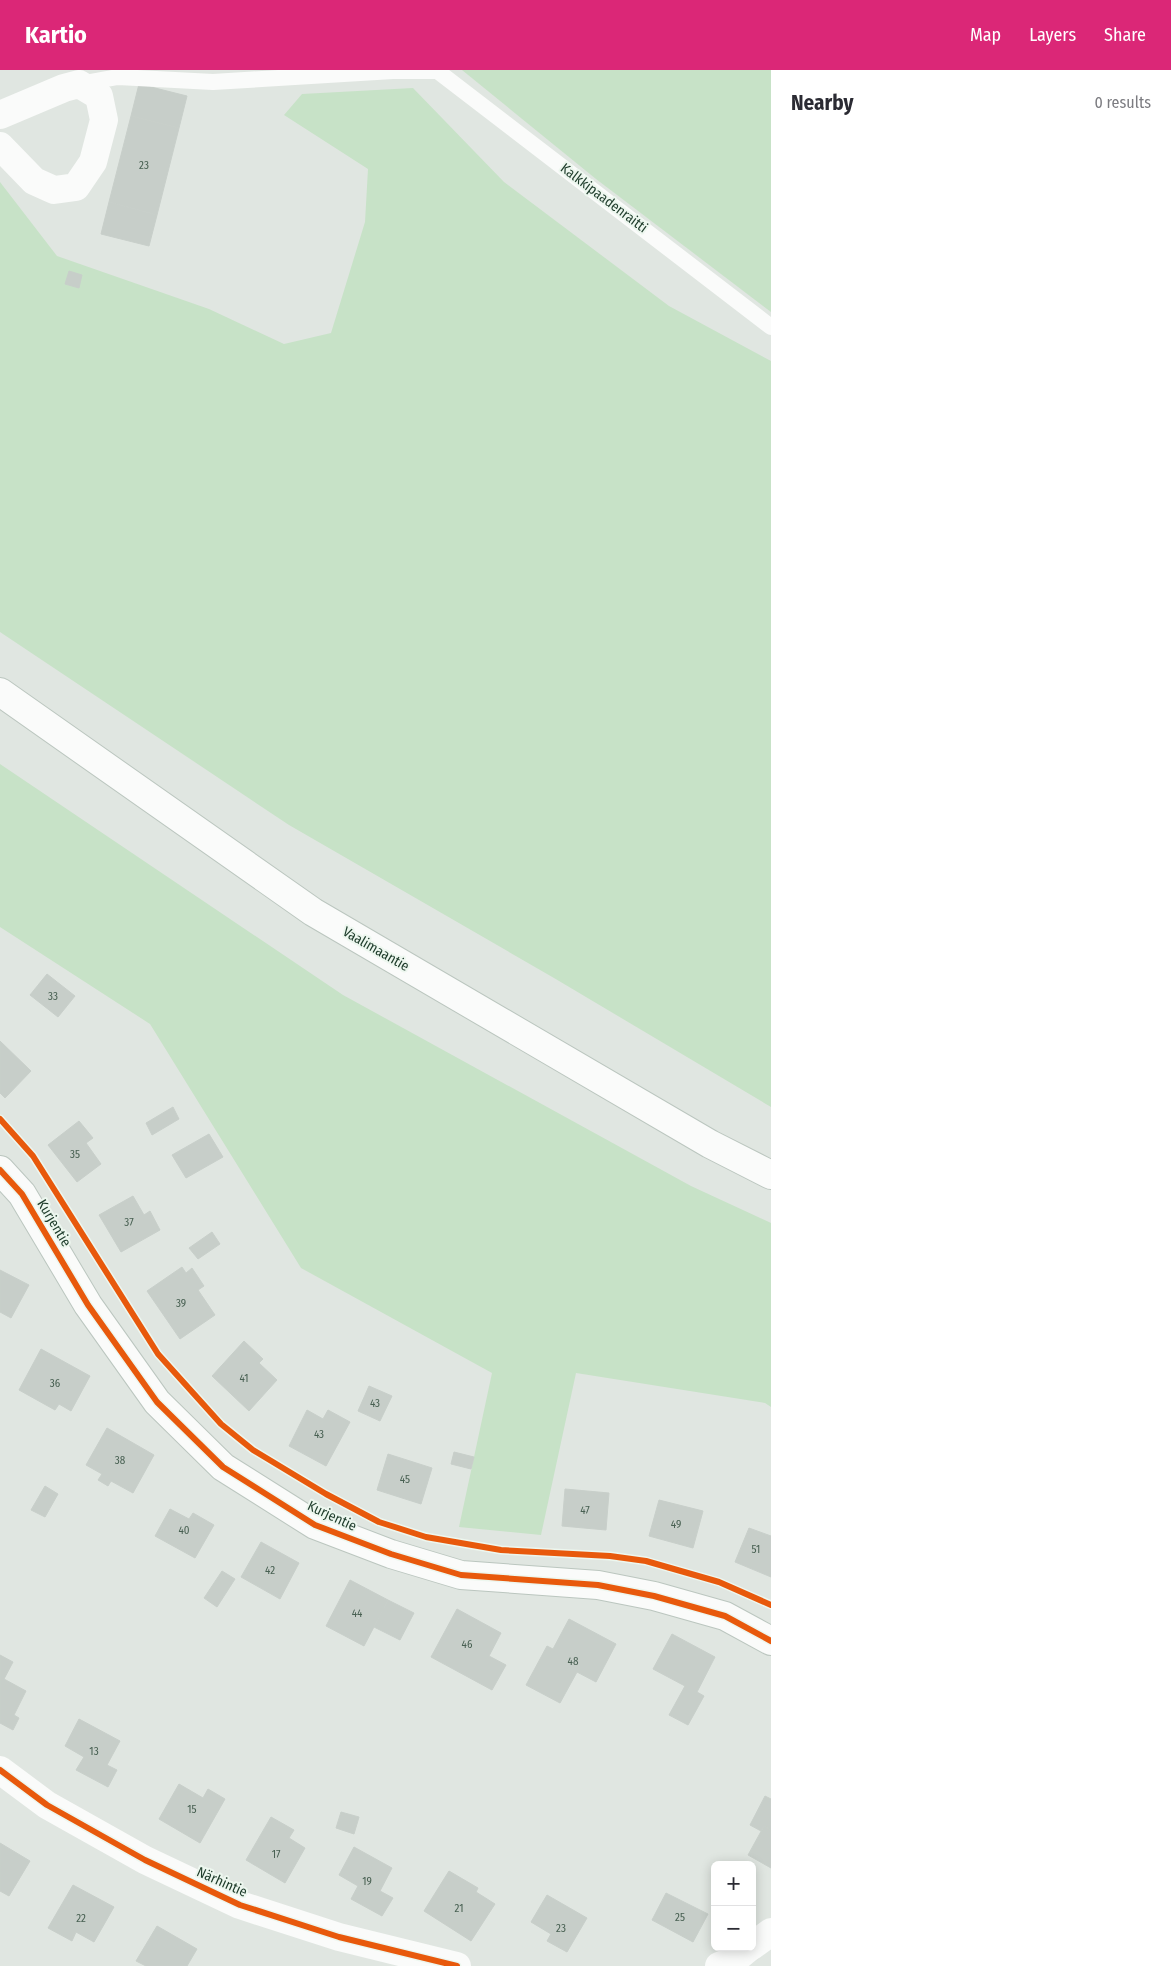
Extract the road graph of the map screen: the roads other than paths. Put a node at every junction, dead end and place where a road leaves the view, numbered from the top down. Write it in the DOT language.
graph roads {
  1 [pos="437,70"];
  2 [pos="78,84"];
  3 [pos="0,115"];
  4 [pos="0,146"];
  5 [pos="771,326"];
  6 [pos="0,692"];
  7 [pos="0,1170"];
  8 [pos="771,1175"];
  9 [pos="771,1640"];
  10 [pos="0,1770"];
  11 [pos="771,1932"];
  12 [pos="756,1943"];
  13 [pos="746,1951"];
  14 [pos="457,1966"];
  15 [pos="719,1966"];
  1 -- 2 [label="lane"];
  1 -- 5 [label="lane, Kalkkipaadenraitti"];
  2 -- 3 [label="street"];
  2 -- 4 [label="street"];
  6 -- 8 [label="street, Vaalimaantie"];
  7 -- 9 [label="street, Kurjentie"];
  10 -- 14 [label="street, Närhintie"];
  11 -- 12 [label="street"];
  13 -- 15 [label="street"];
}
